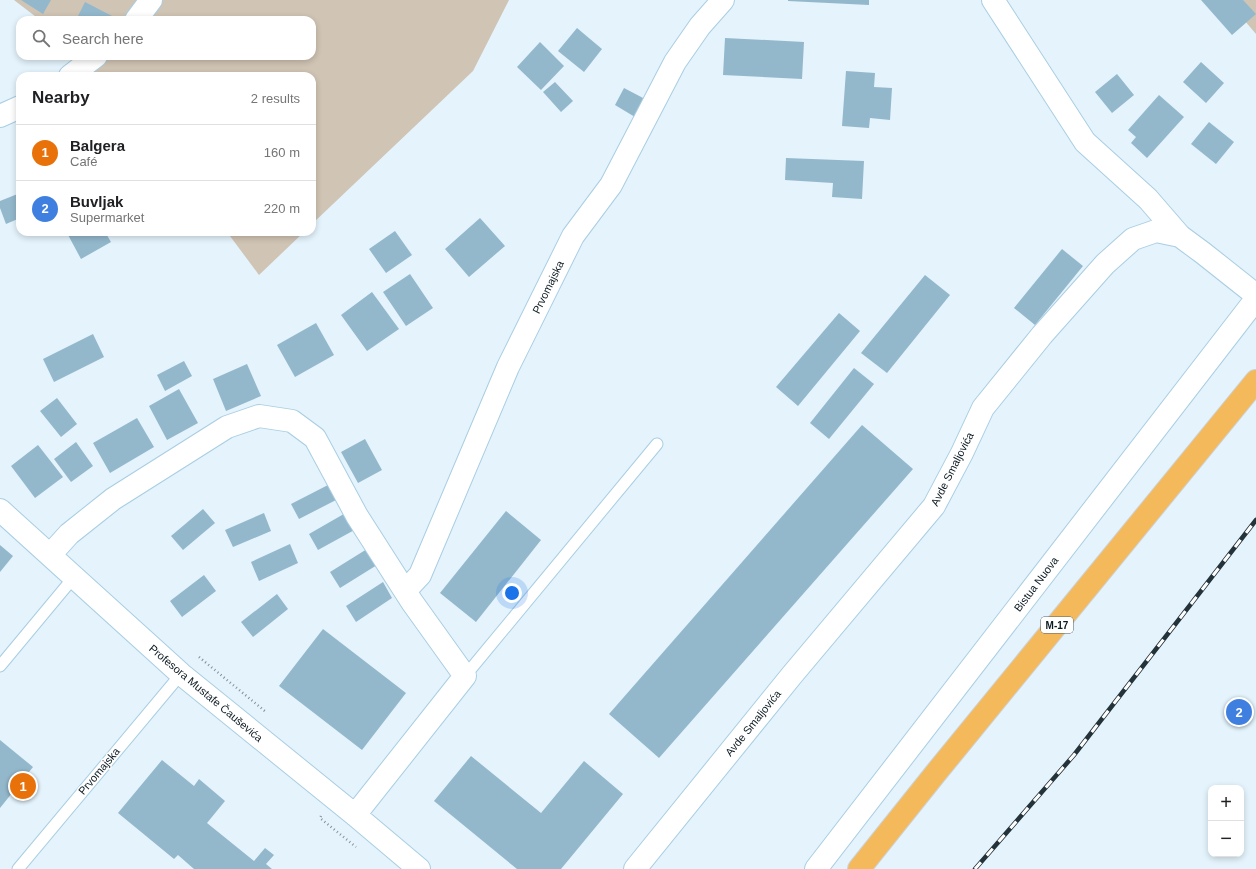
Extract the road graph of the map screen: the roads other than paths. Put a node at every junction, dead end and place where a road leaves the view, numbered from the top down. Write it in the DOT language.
graph roads {
  1 [pos="152,0"];
  2 [pos="723,0"];
  3 [pos="993,0"];
  4 [pos="139,16"];
  5 [pos="91,60"];
  6 [pos="75,72"];
  7 [pos="16,109"];
  8 [pos="0,116"];
  9 [pos="1180,236"];
  10 [pos="1256,295"];
  11 [pos="1256,299"];
  12 [pos="1256,381"];
  13 [pos="657,444"];
  14 [pos="0,510"];
  15 [pos="50,555"];
  16 [pos="74,576"];
  17 [pos="405,591"];
  18 [pos="0,666"];
  19 [pos="181,674"];
  20 [pos="465,676"];
  21 [pos="355,815"];
  22 [pos="18,869"];
  23 [pos="419,869"];
  24 [pos="634,869"];
  25 [pos="816,869"];
  26 [pos="858,869"];
  1 -- 4 [label="street"];
  2 -- 17 [label="street, Prvomajska"];
  3 -- 9 [label="street"];
  5 -- 6 [label="street"];
  7 -- 8 [label="street"];
  9 -- 10 [label="street, Avde Smaljovića"];
  9 -- 24 [label="street, Avde Smaljovića"];
  11 -- 25 [label="street, Bistua Nuova"];
  12 -- 26 [label="highway, M-17"];
  13 -- 20 [label="lane"];
  14 -- 15 [label="street, Profesora Mustafe Čauševića"];
  15 -- 16 [label="street, Profesora Mustafe Čauševića"];
  15 -- 17 [label="street"];
  16 -- 18 [label="lane"];
  16 -- 19 [label="street, Profesora Mustafe Čauševića"];
  17 -- 20 [label="street"];
  19 -- 21 [label="street, Profesora Mustafe Čauševića"];
  19 -- 22 [label="lane, Prvomajska"];
  20 -- 21 [label="street"];
  21 -- 23 [label="street, Profesora Mustafe Čauševića"];
}
